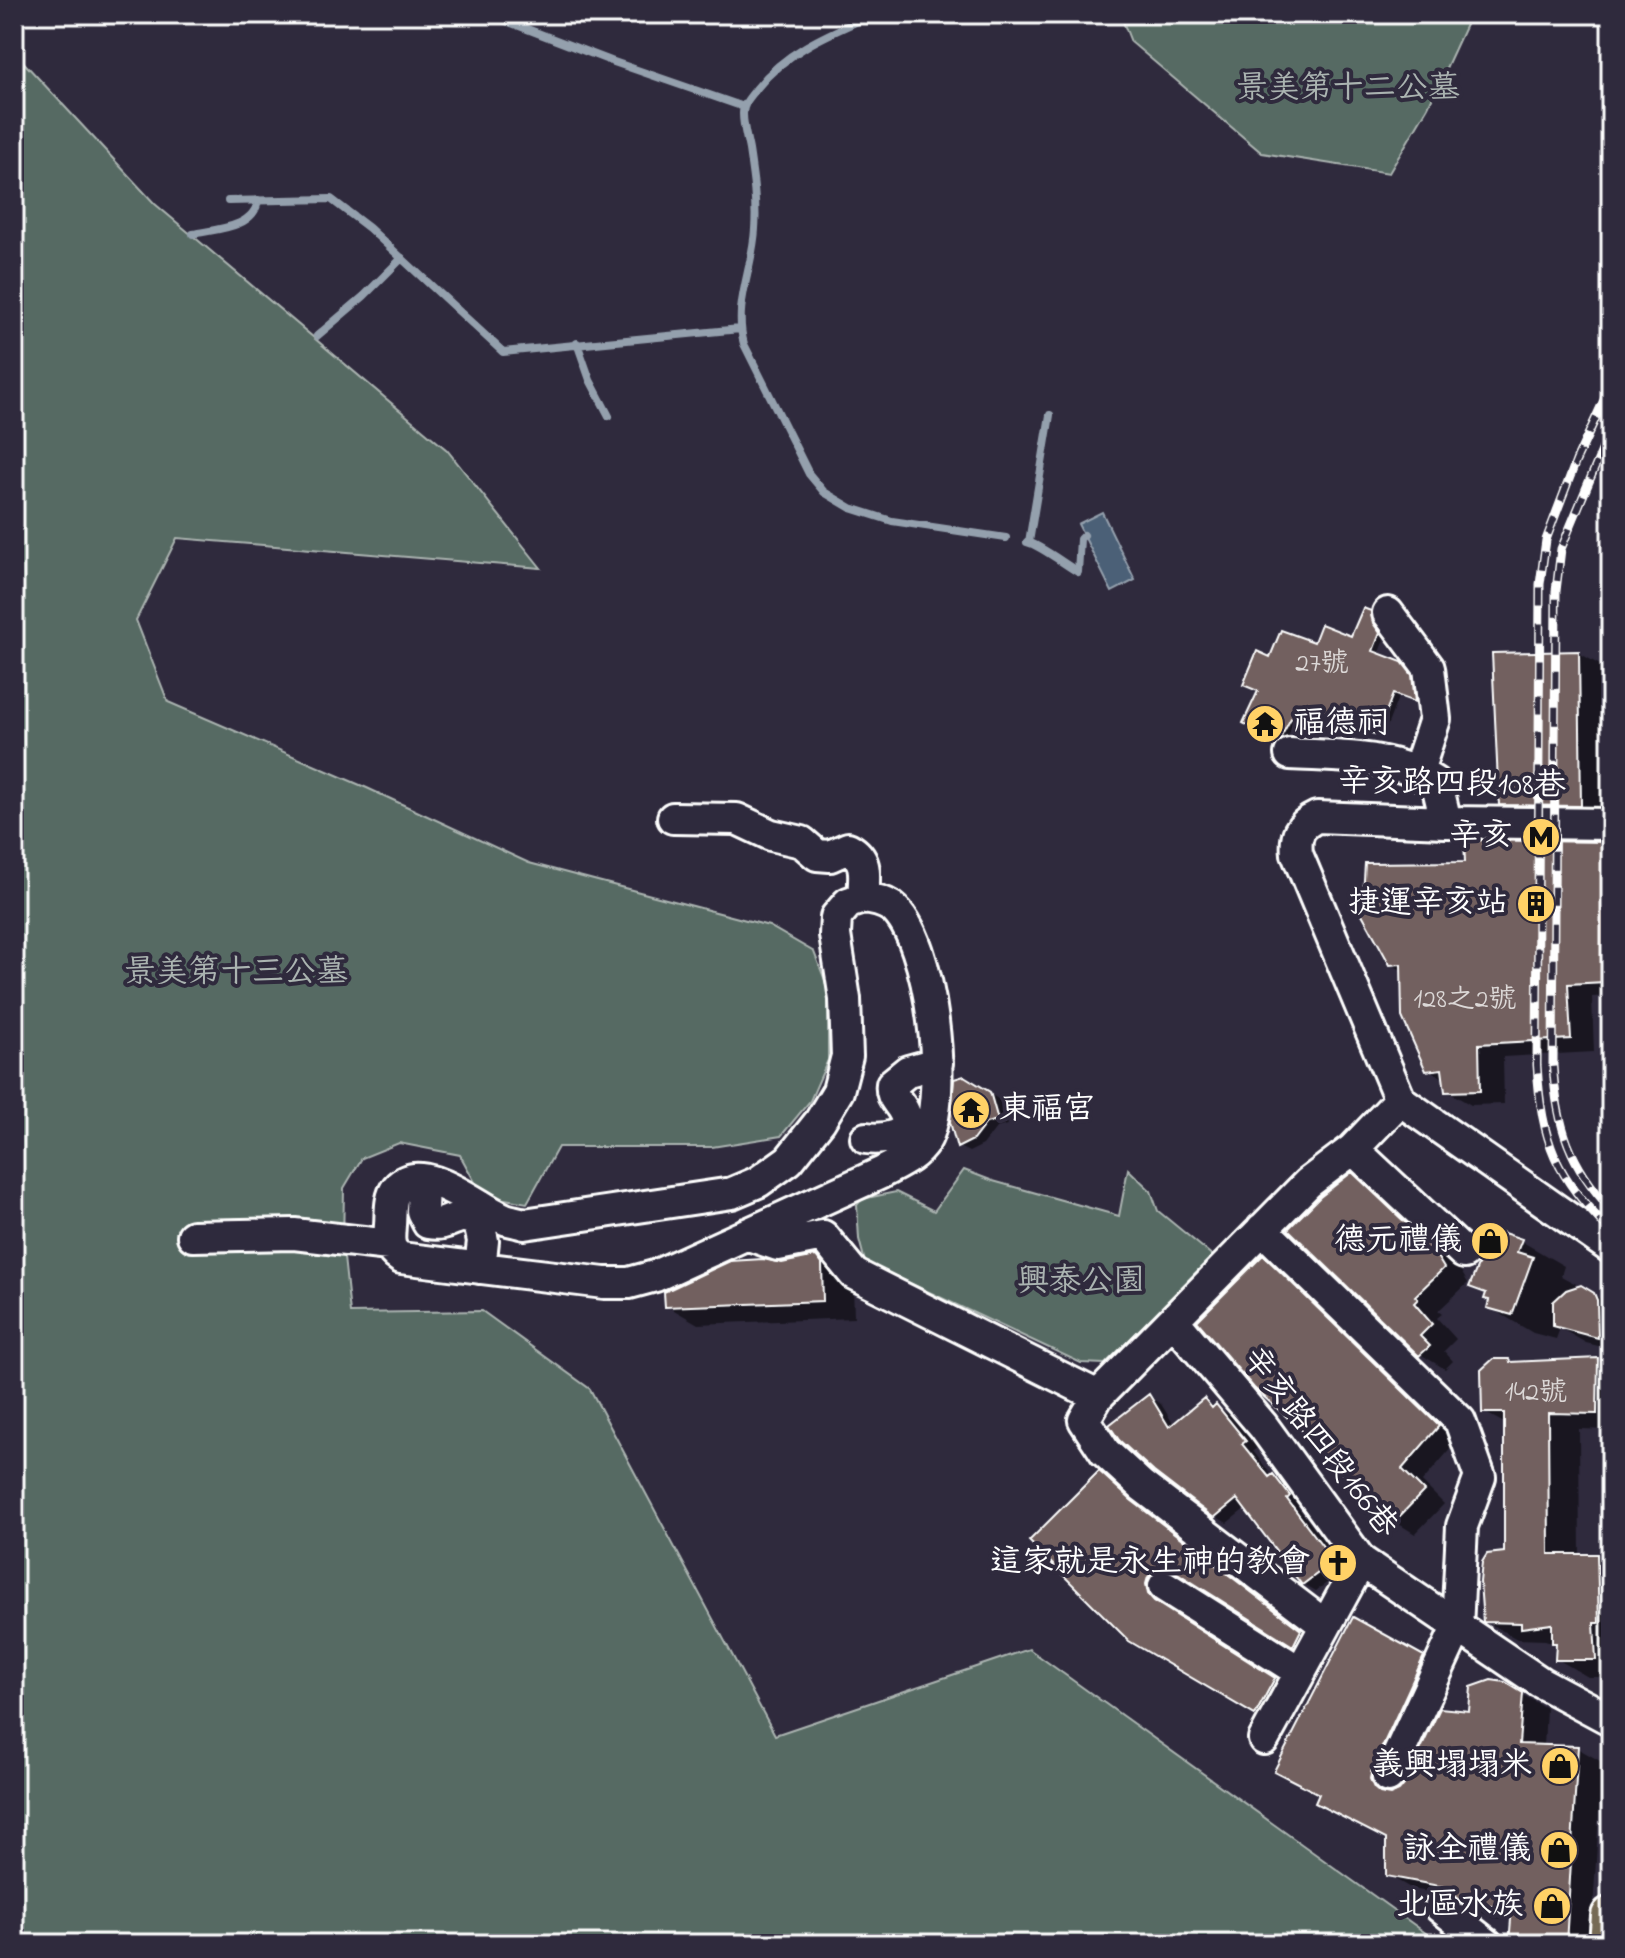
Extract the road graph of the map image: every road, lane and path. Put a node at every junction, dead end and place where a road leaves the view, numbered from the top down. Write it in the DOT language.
graph roads {
  1 [pos="1388,613"];
  2 [pos="1290,754"];
  3 [pos="1418,771"];
  4 [pos="673,818"];
  5 [pos="1446,822"];
  6 [pos="1611,824"];
  7 [pos="863,898"];
  8 [pos="937,1063"];
  9 [pos="1400,1100"];
  10 [pos="866,1138"];
  11 [pos="1353,1149"];
  12 [pos="423,1181"];
  13 [pos="1262,1229"];
  14 [pos="746,1234"];
  15 [pos="193,1236"];
  16 [pos="527,1237"];
  17 [pos="389,1245"];
  18 [pos="1611,1248"];
  19 [pos="1464,1253"];
  20 [pos="480,1268"];
  21 [pos="523,1273"];
  22 [pos="1173,1320"];
  23 [pos="1098,1396"];
  24 [pos="1361,1561"];
  25 [pos="1164,1586"];
  26 [pos="1325,1625"];
  27 [pos="1457,1628"];
  28 [pos="1300,1672"];
  29 [pos="1611,1720"];
  30 [pos="1264,1739"];
  31 [pos="1388,1777"];
  32 [pos="1440,1907"];
  33 [pos="1611,1916"];
  34 [pos="1487,1944"];
  35 [pos="1609,1944"];
  1 -- 3 [label="street"];
  2 -- 3 [label="street"];
  3 -- 5 [label="street"];
  4 -- 7 [label="street"];
  5 -- 6 [label="street, 辛亥路四段108巷"];
  5 -- 9 [label="street, 辛亥路四段108巷"];
  7 -- 8 [label="street"];
  7 -- 12 [label="street"];
  8 -- 10 [label="street"];
  8 -- 14 [label="street"];
  9 -- 11 [label="street"];
  9 -- 18 [label="street"];
  11 -- 13 [label="street"];
  11 -- 19 [label="street"];
  12 -- 17 [label="street"];
  12 -- 20 [label="street"];
  13 -- 22 [label="street"];
  13 -- 27 [label="street"];
  14 -- 21 [label="street"];
  14 -- 23 [label="street"];
  15 -- 17 [label="street"];
  16 -- 21 [label="street"];
  17 -- 20 [label="street"];
  20 -- 21 [label="street"];
  22 -- 23 [label="street"];
  22 -- 24 [label="street, 辛亥路四段166巷"];
  23 -- 26 [label="street"];
  24 -- 26 [label="street"];
  24 -- 27 [label="street, 辛亥路四段166巷"];
  25 -- 28 [label="street"];
  26 -- 28 [label="street"];
  27 -- 29 [label="street, 辛亥路四段166巷"];
  27 -- 31 [label="street"];
  28 -- 30 [label="street"];
  32 -- 34 [label="street"];
  33 -- 35 [label="main road"];
}
